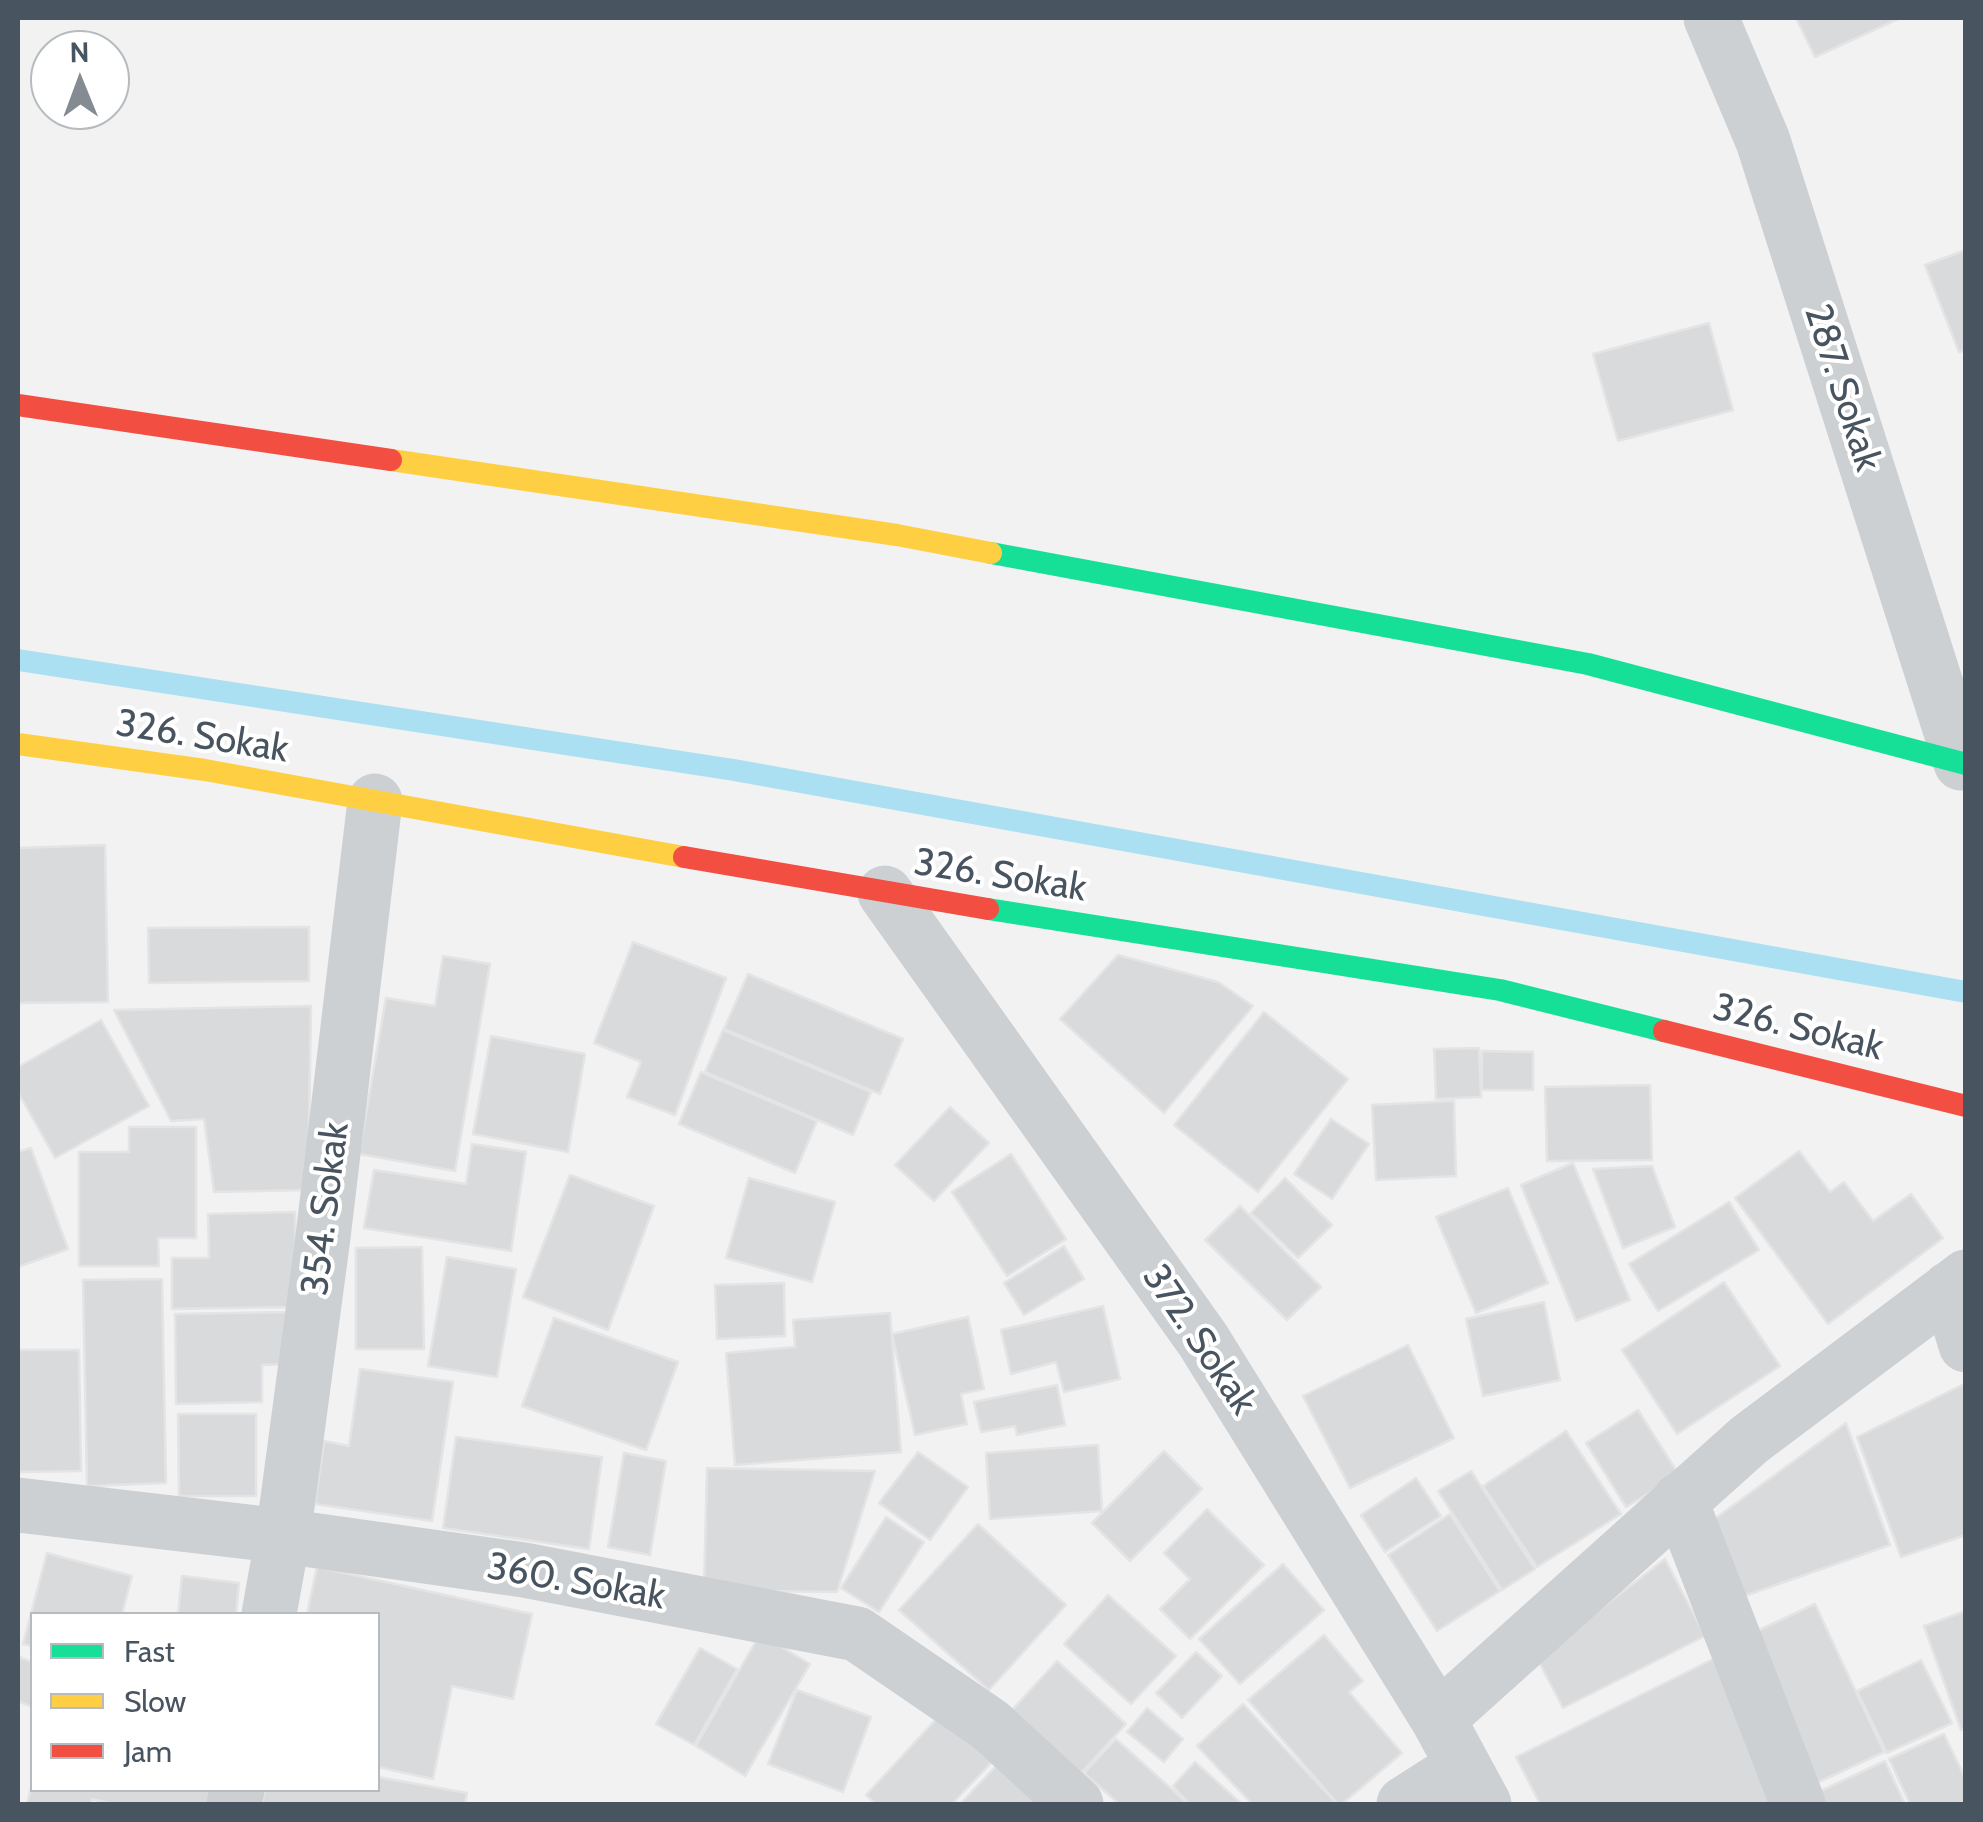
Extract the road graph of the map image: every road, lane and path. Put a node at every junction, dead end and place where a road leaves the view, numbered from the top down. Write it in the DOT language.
graph roads {
  1 [pos="1711,18"];
  2 [pos="18,405"];
  3 [pos="18,744"];
  4 [pos="1963,763"];
  5 [pos="375,802"];
  6 [pos="884,894"];
  7 [pos="1966,1106"];
  8 [pos="1957,1283"];
  9 [pos="1966,1345"];
  10 [pos="1680,1500"];
  11 [pos="18,1505"];
  12 [pos="283,1536"];
  13 [pos="269,1612"];
  14 [pos="1438,1718"];
  15 [pos="1473,1786"];
  16 [pos="1076,1804"];
  17 [pos="1404,1804"];
  18 [pos="1798,1804"];
  1 -- 4 [label="street, 287. Sokak"];
  2 -- 4 [label="street"];
  3 -- 5 [label="street, 326. Sokak"];
  5 -- 6 [label="street, 326. Sokak"];
  5 -- 12 [label="street, 354. Sokak"];
  6 -- 7 [label="street, 326. Sokak"];
  6 -- 14 [label="street, 372. Sokak"];
  8 -- 9 [label="street"];
  8 -- 10 [label="street"];
  10 -- 14 [label="street"];
  10 -- 18 [label="street"];
  11 -- 12 [label="street, 360. Sokak"];
  12 -- 13 [label="street, 354. Sokak"];
  12 -- 16 [label="street, 360. Sokak"];
  14 -- 15 [label="street, 372. Sokak"];
  15 -- 17 [label="street"];
}
